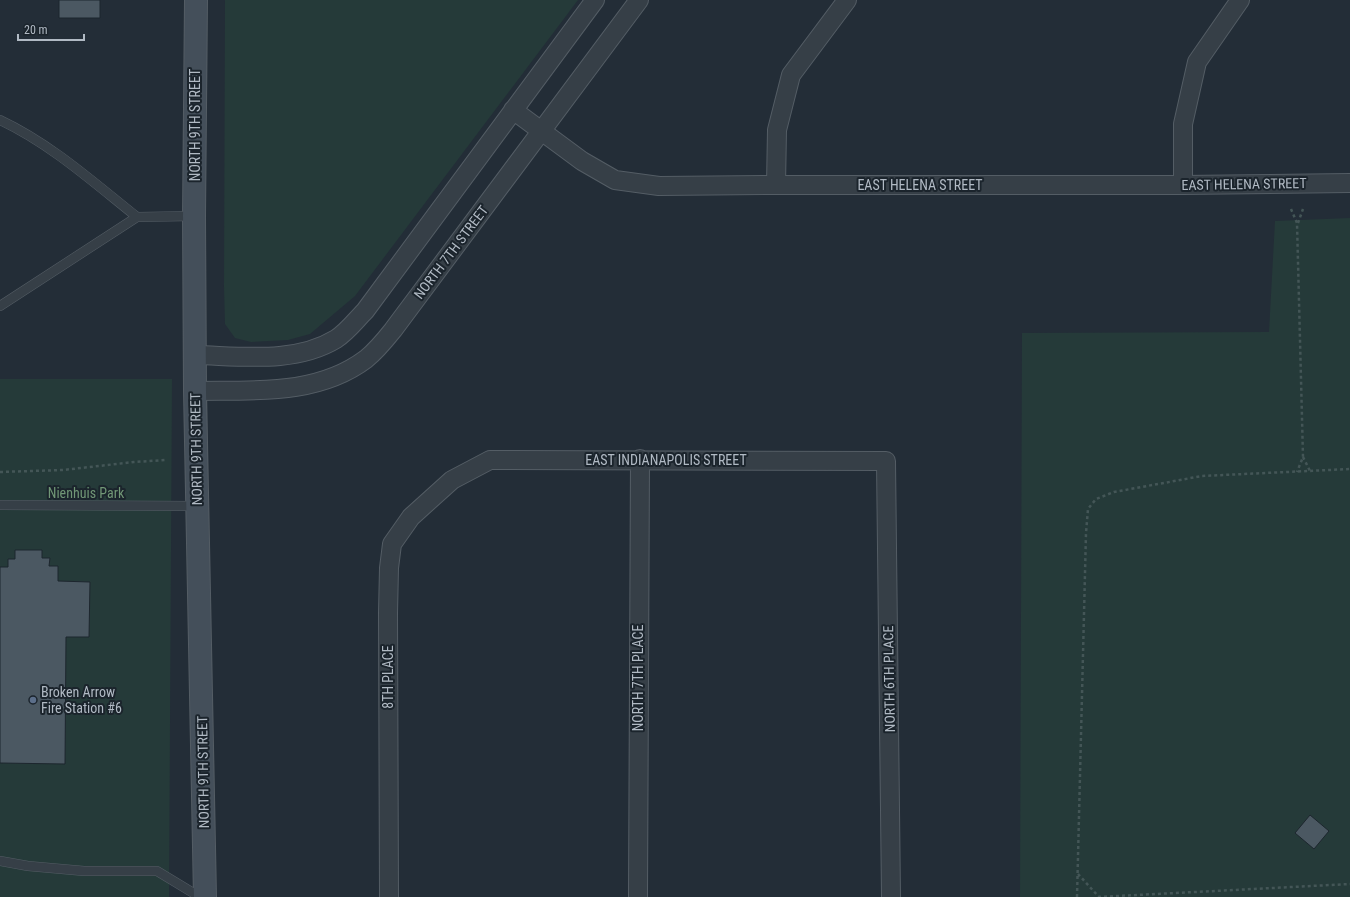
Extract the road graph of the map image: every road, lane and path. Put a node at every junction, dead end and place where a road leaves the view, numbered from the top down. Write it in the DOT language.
graph roads {
  1 [pos="196,0"];
  2 [pos="596,0"];
  3 [pos="639,0"];
  4 [pos="847,0"];
  5 [pos="1240,0"];
  6 [pos="513,110"];
  7 [pos="0,120"];
  8 [pos="541,131"];
  9 [pos="1350,183"];
  10 [pos="776,185"];
  11 [pos="1183,185"];
  12 [pos="1291,209"];
  13 [pos="1303,209"];
  14 [pos="194,216"];
  15 [pos="137,217"];
  16 [pos="1297,223"];
  17 [pos="0,306"];
  18 [pos="195,355"];
  19 [pos="195,391"];
  20 [pos="1303,456"];
  21 [pos="166,460"];
  22 [pos="640,460"];
  23 [pos="886,461"];
  24 [pos="1350,469"];
  25 [pos="1310,471"];
  26 [pos="0,472"];
  27 [pos="1297,472"];
  28 [pos="452,480"];
  29 [pos="0,505"];
  30 [pos="197,506"];
  31 [pos="0,861"];
  32 [pos="1077,874"];
  33 [pos="1350,884"];
  34 [pos="200,897"];
  35 [pos="205,897"];
  36 [pos="389,897"];
  37 [pos="638,897"];
  38 [pos="891,897"];
  39 [pos="1077,897"];
  40 [pos="1099,897"];
  1 -- 14 [label="main road, NORTH 9TH STREET"];
  2 -- 6 [label="street"];
  3 -- 8 [label="street, NORTH 7TH STREET"];
  4 -- 10 [label="street"];
  5 -- 11 [label="street"];
  6 -- 8 [label="street, EAST HELENA STREET"];
  6 -- 18 [label="street"];
  7 -- 15 [label="lane"];
  8 -- 10 [label="street, EAST HELENA STREET"];
  8 -- 19 [label="street, NORTH 7TH STREET"];
  9 -- 11 [label="street, EAST HELENA STREET"];
  10 -- 11 [label="street, EAST HELENA STREET"];
  12 -- 16 [label="path"];
  13 -- 16 [label="path"];
  14 -- 15 [label="lane"];
  14 -- 18 [label="main road, NORTH 9TH STREET"];
  15 -- 17 [label="lane"];
  16 -- 20 [label="path"];
  18 -- 19 [label="main road, NORTH 9TH STREET"];
  19 -- 30 [label="main road, NORTH 9TH STREET"];
  20 -- 25 [label="path"];
  20 -- 27 [label="path"];
  21 -- 26 [label="path"];
  22 -- 23 [label="street, EAST INDIANAPOLIS STREET"];
  22 -- 28 [label="street, EAST INDIANAPOLIS STREET"];
  22 -- 37 [label="street, NORTH 7TH PLACE"];
  23 -- 38 [label="street, NORTH 6TH PLACE"];
  24 -- 25 [label="path"];
  25 -- 27 [label="path"];
  27 -- 32 [label="path"];
  28 -- 36 [label="street, 8TH PLACE"];
  29 -- 30 [label="lane"];
  30 -- 35 [label="main road, NORTH 9TH STREET"];
  31 -- 34 [label="lane"];
  32 -- 39 [label="path"];
  32 -- 40 [label="path"];
  33 -- 40 [label="path"];
}
